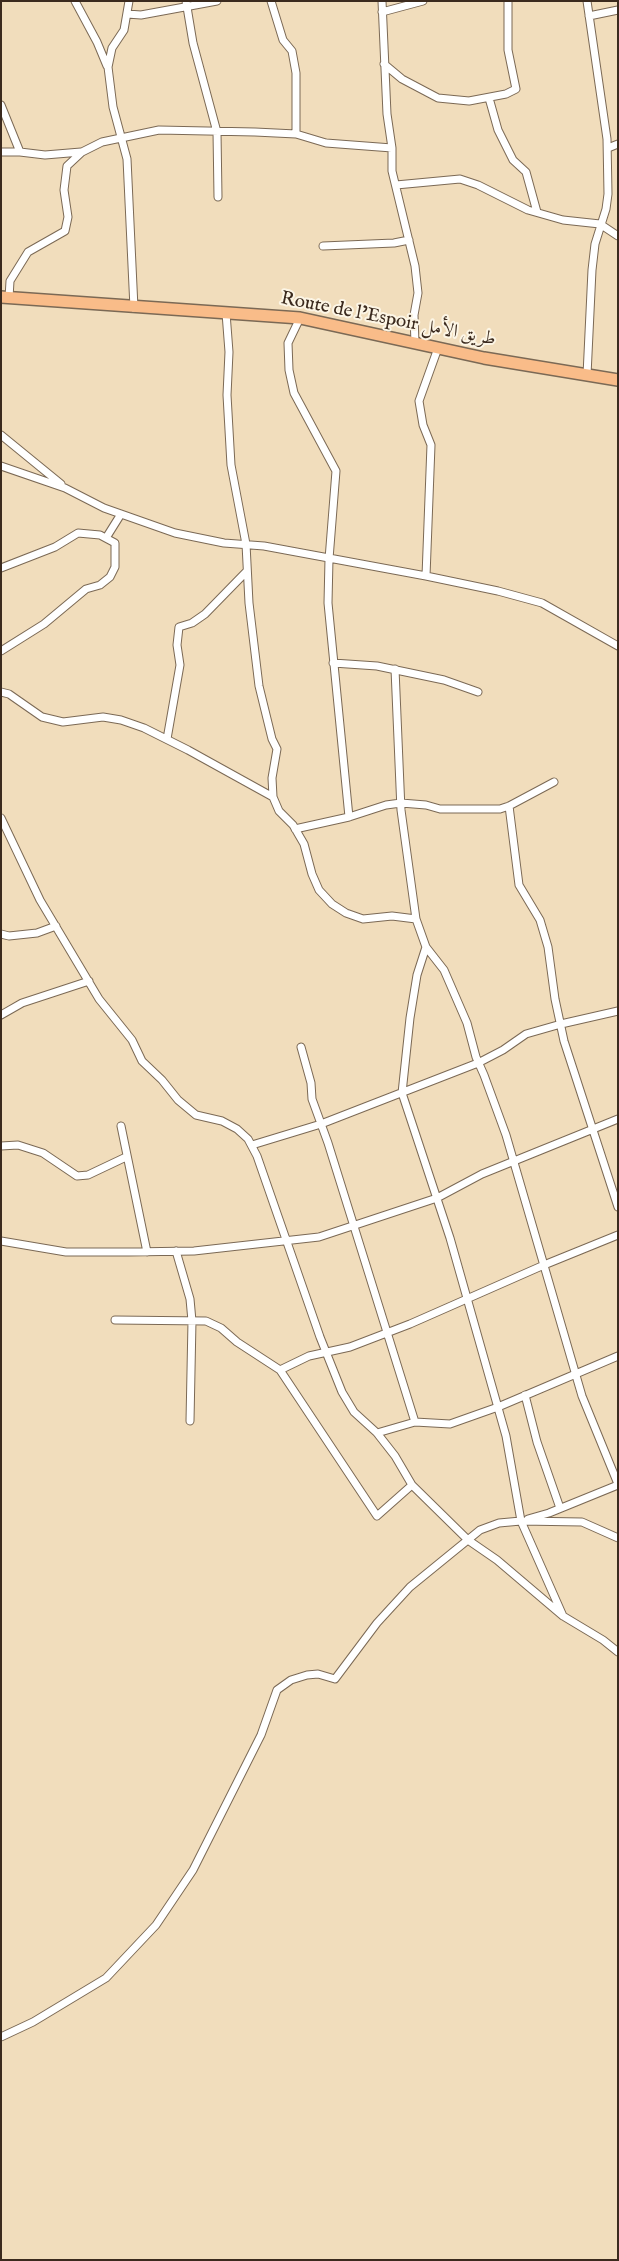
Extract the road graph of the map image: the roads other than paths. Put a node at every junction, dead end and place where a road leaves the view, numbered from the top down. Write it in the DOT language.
graph roads {
  1 [pos="75,1"];
  2 [pos="129,1"];
  3 [pos="217,1"];
  4 [pos="271,1"];
  5 [pos="382,1"];
  6 [pos="423,1"];
  7 [pos="508,1"];
  8 [pos="586,1"];
  9 [pos="187,4"];
  10 [pos="618,10"];
  11 [pos="382,12"];
  12 [pos="127,14"];
  13 [pos="589,16"];
  14 [pos="384,64"];
  15 [pos="108,67"];
  16 [pos="490,98"];
  17 [pos="1,105"];
  18 [pos="217,132"];
  19 [pos="296,134"];
  20 [pos="123,138"];
  21 [pos="618,144"];
  22 [pos="392,148"];
  23 [pos="608,148"];
  24 [pos="1,152"];
  25 [pos="20,152"];
  26 [pos="82,152"];
  27 [pos="396,185"];
  28 [pos="218,197"];
  29 [pos="537,212"];
  30 [pos="600,224"];
  31 [pos="618,236"];
  32 [pos="409,240"];
  33 [pos="323,246"];
  34 [pos="5,298"];
  35 [pos="134,308"];
  36 [pos="226,313"];
  37 [pos="300,318"];
  38 [pos="416,344"];
  39 [pos="438,348"];
  40 [pos="587,375"];
  41 [pos="618,380"];
  42 [pos="1,435"];
  43 [pos="1,466"];
  44 [pos="65,488"];
  45 [pos="121,514"];
  46 [pos="106,538"];
  47 [pos="246,544"];
  48 [pos="329,559"];
  49 [pos="1,568"];
  50 [pos="247,571"];
  51 [pos="426,576"];
  52 [pos="618,646"];
  53 [pos="1,651"];
  54 [pos="333,663"];
  55 [pos="395,669"];
  56 [pos="1,692"];
  57 [pos="478,692"];
  58 [pos="167,739"];
  59 [pos="554,782"];
  60 [pos="273,797"];
  61 [pos="400,803"];
  62 [pos="509,806"];
  63 [pos="349,817"];
  64 [pos="1,818"];
  65 [pos="295,828"];
  66 [pos="416,919"];
  67 [pos="56,926"];
  68 [pos="1,934"];
  69 [pos="426,947"];
  70 [pos="89,980"];
  71 [pos="618,1011"];
  72 [pos="1,1015"];
  73 [pos="561,1024"];
  74 [pos="302,1047"];
  75 [pos="478,1063"];
  76 [pos="402,1093"];
  77 [pos="618,1119"];
  78 [pos="321,1124"];
  79 [pos="121,1126"];
  80 [pos="593,1128"];
  81 [pos="1,1146"];
  82 [pos="252,1146"];
  83 [pos="126,1157"];
  84 [pos="513,1162"];
  85 [pos="437,1198"];
  86 [pos="618,1207"];
  87 [pos="354,1225"];
  88 [pos="618,1235"];
  89 [pos="1,1241"];
  90 [pos="286,1241"];
  91 [pos="176,1251"];
  92 [pos="147,1252"];
  93 [pos="544,1265"];
  94 [pos="467,1299"];
  95 [pos="116,1320"];
  96 [pos="192,1321"];
  97 [pos="387,1332"];
  98 [pos="326,1353"];
  99 [pos="618,1356"];
  100 [pos="280,1370"];
  101 [pos="576,1373"];
  102 [pos="525,1395"];
  103 [pos="498,1407"];
  104 [pos="190,1421"];
  105 [pos="414,1422"];
  106 [pos="377,1433"];
  107 [pos="412,1485"];
  108 [pos="618,1485"];
  109 [pos="560,1508"];
  110 [pos="521,1521"];
  111 [pos="618,1538"];
  112 [pos="468,1540"];
  113 [pos="563,1616"];
  114 [pos="618,1652"];
  115 [pos="1,2037"];
  1 -- 15 [label="street"];
  2 -- 12 [label="street"];
  3 -- 9 [label="street"];
  4 -- 19 [label="street"];
  5 -- 11 [label="street"];
  6 -- 11 [label="street"];
  7 -- 16 [label="street"];
  8 -- 13 [label="street"];
  9 -- 12 [label="street"];
  9 -- 18 [label="street"];
  10 -- 13 [label="street"];
  11 -- 14 [label="street"];
  12 -- 15 [label="street"];
  13 -- 23 [label="street"];
  14 -- 16 [label="street"];
  14 -- 22 [label="street"];
  15 -- 20 [label="street"];
  16 -- 29 [label="street"];
  17 -- 25 [label="street"];
  18 -- 19 [label="street"];
  18 -- 20 [label="street"];
  18 -- 28 [label="street"];
  19 -- 22 [label="street"];
  20 -- 26 [label="street"];
  20 -- 35 [label="street"];
  21 -- 23 [label="street"];
  22 -- 27 [label="street"];
  23 -- 30 [label="street"];
  24 -- 25 [label="street"];
  25 -- 26 [label="street"];
  26 -- 34 [label="street"];
  27 -- 29 [label="street"];
  27 -- 32 [label="street"];
  29 -- 30 [label="street"];
  30 -- 31 [label="street"];
  30 -- 40 [label="street"];
  32 -- 33 [label="street"];
  32 -- 38 [label="street"];
  34 -- 35 [label="highway, Route de l’Espoir طريق الأمل"];
  35 -- 36 [label="highway, Route de l’Espoir طريق الأمل"];
  36 -- 37 [label="highway, Route de l’Espoir طريق الأمل"];
  36 -- 47 [label="street"];
  37 -- 38 [label="highway, Route de l’Espoir طريق الأمل"];
  37 -- 48 [label="street"];
  38 -- 39 [label="highway, Route de l’Espoir طريق الأمل"];
  39 -- 40 [label="highway, Route de l’Espoir طريق الأمل"];
  39 -- 51 [label="street"];
  40 -- 41 [label="highway, Route de l’Espoir طريق الأمل"];
  42 -- 44 [label="street"];
  43 -- 44 [label="street"];
  44 -- 45 [label="street"];
  45 -- 46 [label="street"];
  45 -- 47 [label="street"];
  46 -- 49 [label="street"];
  46 -- 53 [label="street"];
  47 -- 48 [label="street"];
  47 -- 50 [label="street"];
  48 -- 51 [label="street"];
  48 -- 54 [label="street"];
  50 -- 58 [label="street"];
  50 -- 60 [label="street"];
  51 -- 52 [label="street"];
  54 -- 55 [label="street"];
  54 -- 63 [label="street"];
  55 -- 57 [label="street"];
  55 -- 61 [label="street"];
  56 -- 58 [label="street"];
  58 -- 60 [label="street"];
  59 -- 62 [label="street"];
  60 -- 65 [label="street"];
  61 -- 62 [label="street"];
  61 -- 63 [label="street"];
  61 -- 66 [label="street"];
  62 -- 73 [label="street"];
  63 -- 65 [label="street"];
  64 -- 67 [label="street"];
  65 -- 66 [label="street"];
  66 -- 69 [label="street"];
  67 -- 68 [label="street"];
  67 -- 70 [label="street"];
  69 -- 75 [label="street"];
  69 -- 76 [label="street"];
  70 -- 72 [label="street"];
  70 -- 82 [label="street"];
  71 -- 73 [label="street"];
  73 -- 75 [label="street"];
  73 -- 80 [label="street"];
  74 -- 78 [label="street"];
  75 -- 76 [label="street"];
  75 -- 84 [label="street"];
  76 -- 78 [label="street"];
  76 -- 85 [label="street"];
  77 -- 80 [label="street"];
  78 -- 82 [label="street"];
  78 -- 87 [label="street"];
  79 -- 83 [label="street"];
  80 -- 84 [label="street"];
  80 -- 86 [label="street"];
  81 -- 83 [label="street"];
  82 -- 90 [label="street"];
  83 -- 92 [label="street"];
  84 -- 85 [label="street"];
  84 -- 93 [label="street"];
  85 -- 87 [label="street"];
  85 -- 94 [label="street"];
  87 -- 90 [label="street"];
  87 -- 97 [label="street"];
  88 -- 93 [label="street"];
  89 -- 92 [label="street"];
  90 -- 91 [label="street"];
  90 -- 98 [label="street"];
  91 -- 92 [label="street"];
  91 -- 96 [label="street"];
  93 -- 94 [label="street"];
  93 -- 101 [label="street"];
  94 -- 97 [label="street"];
  94 -- 103 [label="street"];
  95 -- 96 [label="street"];
  96 -- 100 [label="street"];
  96 -- 104 [label="street"];
  97 -- 98 [label="street"];
  97 -- 105 [label="street"];
  98 -- 100 [label="street"];
  98 -- 106 [label="street"];
  99 -- 101 [label="street"];
  100 -- 107 [label="street"];
  101 -- 102 [label="street"];
  101 -- 108 [label="street"];
  102 -- 103 [label="street"];
  102 -- 109 [label="street"];
  103 -- 105 [label="street"];
  103 -- 110 [label="street"];
  105 -- 106 [label="street"];
  106 -- 107 [label="street"];
  107 -- 112 [label="street"];
  108 -- 109 [label="street"];
  109 -- 110 [label="street"];
  110 -- 111 [label="street"];
  110 -- 112 [label="street"];
  110 -- 113 [label="street"];
  112 -- 113 [label="street"];
  112 -- 115 [label="street"];
  113 -- 114 [label="street"];
}
